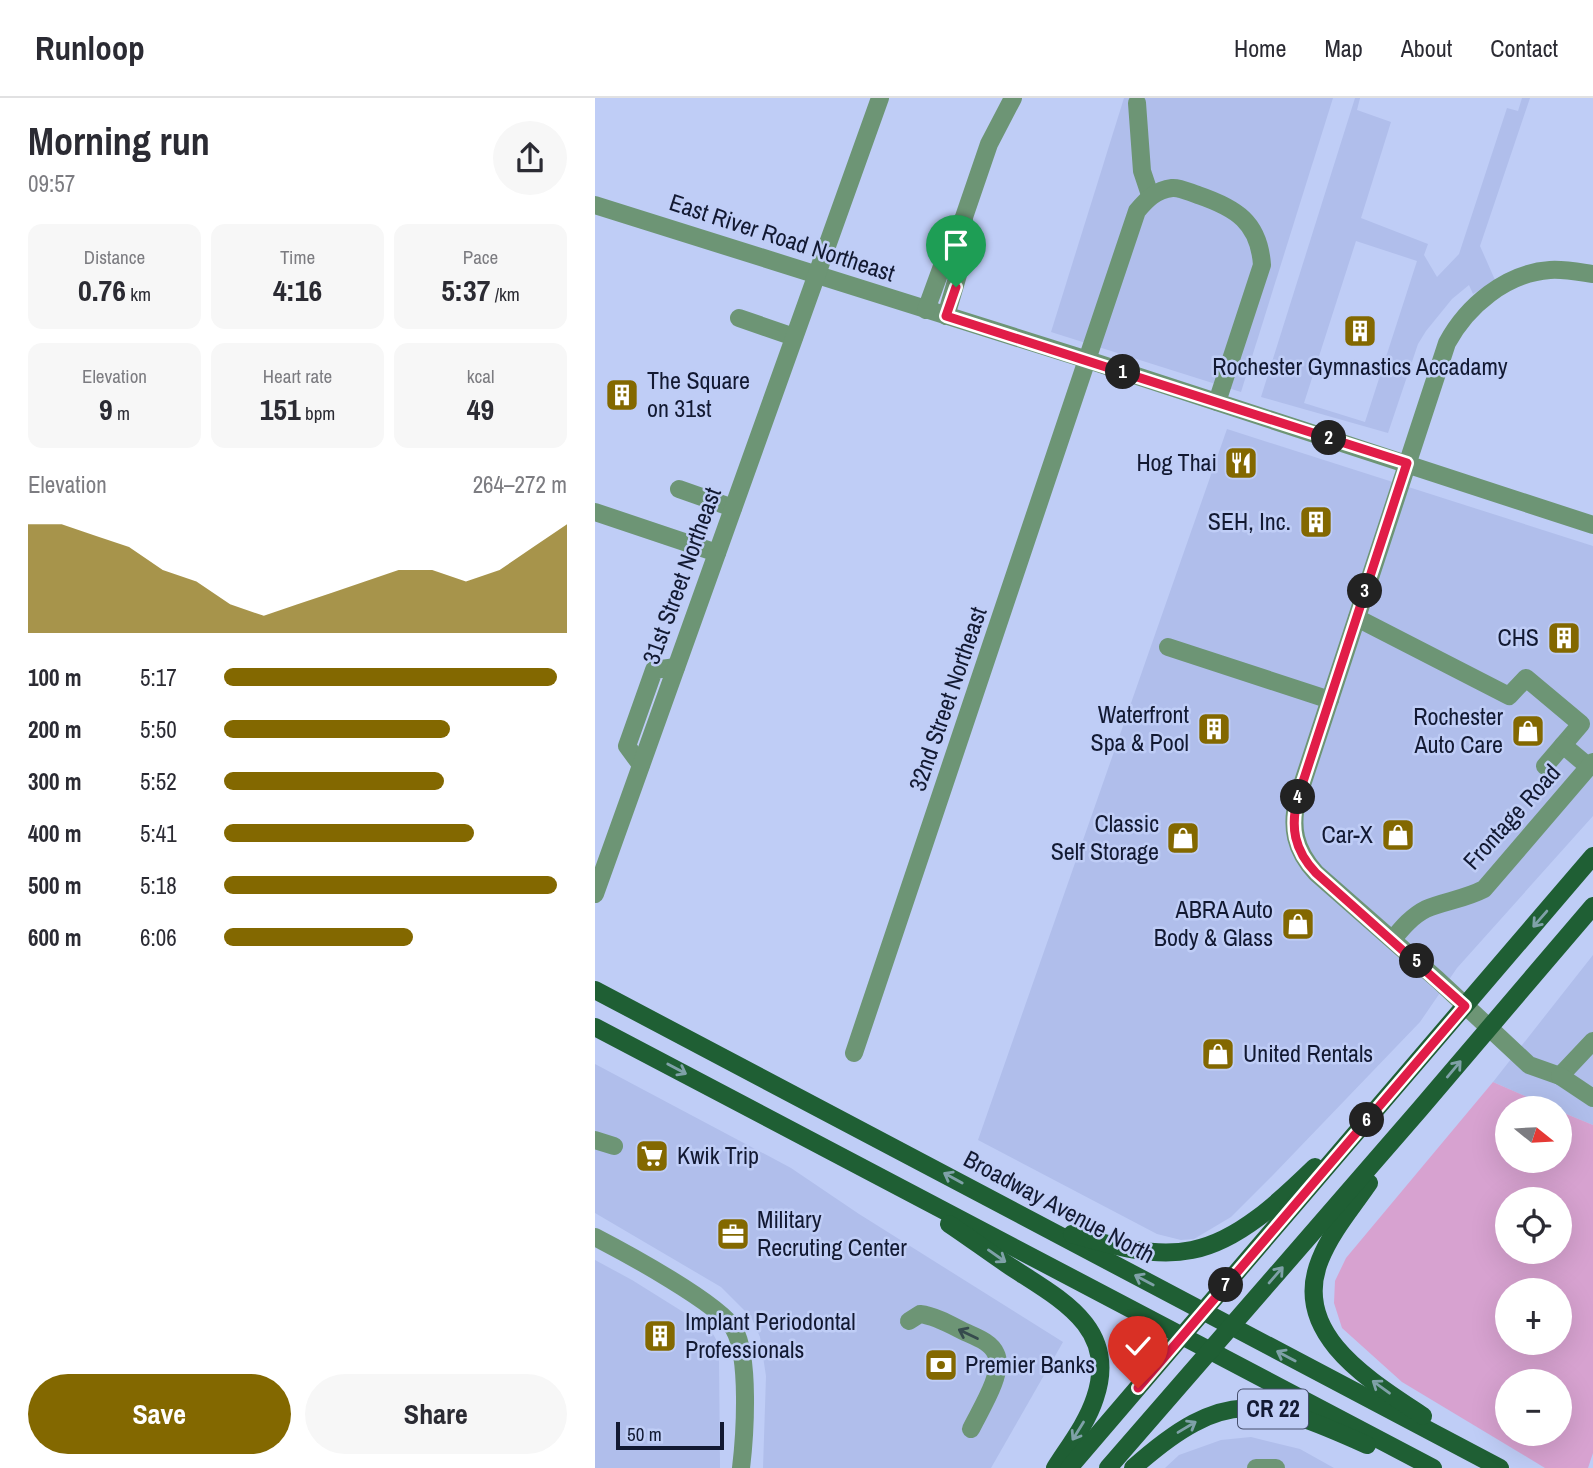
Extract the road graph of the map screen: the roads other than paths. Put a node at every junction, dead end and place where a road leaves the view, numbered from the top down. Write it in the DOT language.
graph roads {
  1 [pos="880,98"];
  2 [pos="1013,98"];
  3 [pos="1137,103"];
  4 [pos="1150,195"];
  5 [pos="595,205"];
  6 [pos="964,217"];
  7 [pos="1593,274"];
  8 [pos="816,275"];
  9 [pos="926,310"];
  10 [pos="946,316"];
  11 [pos="739,318"];
  12 [pos="794,337"];
  13 [pos="1088,360"];
  14 [pos="1217,402"];
  15 [pos="1407,463"];
  16 [pos="679,489"];
  17 [pos="733,508"];
  18 [pos="595,512"];
  19 [pos="1593,525"];
  20 [pos="717,553"];
  21 [pos="1357,618"];
  22 [pos="1168,647"];
  23 [pos="1330,700"];
  24 [pos="1563,745"];
  25 [pos="1591,765"];
  26 [pos="1545,766"];
  27 [pos="1593,856"];
  28 [pos="595,894"];
  29 [pos="1593,906"];
  30 [pos="1393,939"];
  31 [pos="599,994"];
  32 [pos="1465,1006"];
  33 [pos="595,1027"];
  34 [pos="1488,1029"];
  35 [pos="595,1037"];
  36 [pos="616,1038"];
  37 [pos="1593,1041"];
  38 [pos="853,1053"];
  39 [pos="1560,1076"];
  40 [pos="1389,1095"];
  41 [pos="1593,1098"];
  42 [pos="1420,1109"];
  43 [pos="595,1140"];
  44 [pos="614,1146"];
  45 [pos="880,1176"];
  46 [pos="1035,1223"];
  47 [pos="595,1237"];
  48 [pos="1204,1312"];
  49 [pos="909,1321"];
  50 [pos="1231,1327"];
  51 [pos="1183,1337"];
  52 [pos="1210,1351"];
  53 [pos="971,1429"];
  54 [pos="1499,1467"];
  55 [pos="741,1468"];
  56 [pos="1055,1468"];
  57 [pos="1069,1468"];
  58 [pos="1108,1468"];
  59 [pos="1133,1468"];
  60 [pos="1256,1468"];
  61 [pos="1276,1468"];
  62 [pos="1419,1468"];
  63 [pos="1433,1468"];
  1 -- 8 [label="street, 31st Street Northeast"];
  2 -- 6 [label="street"];
  3 -- 4 [label="street"];
  4 -- 13 [label="street, 32nd Street Northeast"];
  4 -- 14 [label="street"];
  5 -- 8 [label="street, East River Road Northeast"];
  6 -- 9 [label="street"];
  6 -- 10 [label="street"];
  7 -- 15 [label="street"];
  8 -- 9 [label="street, East River Road Northeast"];
  8 -- 12 [label="street, 31st Street Northeast"];
  9 -- 10 [label="street, East River Road Northeast"];
  10 -- 13 [label="street, East River Road Northeast"];
  11 -- 12 [label="street"];
  12 -- 17 [label="street, 31st Street Northeast"];
  13 -- 14 [label="street, East River Road Northeast"];
  13 -- 38 [label="street, 32nd Street Northeast"];
  14 -- 15 [label="street, East River Road Northeast"];
  15 -- 19 [label="street, East River Road Northeast"];
  15 -- 21 [label="street"];
  16 -- 17 [label="street"];
  17 -- 20 [label="street, 31st Street Northeast"];
  18 -- 20 [label="street"];
  20 -- 28 [label="street, 31st Street Northeast"];
  21 -- 23 [label="street"];
  21 -- 24 [label="street"];
  22 -- 23 [label="street"];
  23 -- 30 [label="street"];
  24 -- 25 [label="street"];
  24 -- 26 [label="street"];
  25 -- 30 [label="street, Frontage Road"];
  27 -- 32 [label="main road, one-way"];
  29 -- 34 [label="main road"];
  30 -- 32 [label="street"];
  46 -- 31 [label="main road, Broadway Avenue North, one-way"];
  32 -- 34 [label="street"];
  32 -- 40 [label="main road"];
  33 -- 36 [label="main road"];
  34 -- 39 [label="street"];
  42 -- 34 [label="main road, one-way"];
  35 -- 36 [label="main road"];
  36 -- 45 [label="main road, one-way"];
  37 -- 39 [label="street"];
  39 -- 41 [label="street"];
  40 -- 46 [label="main road"];
  40 -- 48 [label="main road"];
  50 -- 42 [label="main road, one-way"];
  54 -- 42 [label="main road, one-way"];
  43 -- 44 [label="street"];
  45 -- 51 [label="main road"];
  45 -- 56 [label="main road, one-way"];
  48 -- 46 [label="main road, Broadway Avenue North, one-way"];
  47 -- 55 [label="street"];
  48 -- 50 [label="main road, Broadway Avenue North / CR 22"];
  48 -- 51 [label="main road"];
  53 -- 49 [label="street, one-way"];
  50 -- 52 [label="main road"];
  54 -- 50 [label="main road, Broadway Avenue North / CR 22, one-way"];
  51 -- 52 [label="main road, CR 22"];
  51 -- 57 [label="main road"];
  52 -- 58 [label="main road"];
  52 -- 63 [label="main road, CR 22"];
  59 -- 62 [label="main road, CR 22, one-way"];
  60 -- 61 [label="street"];
}
